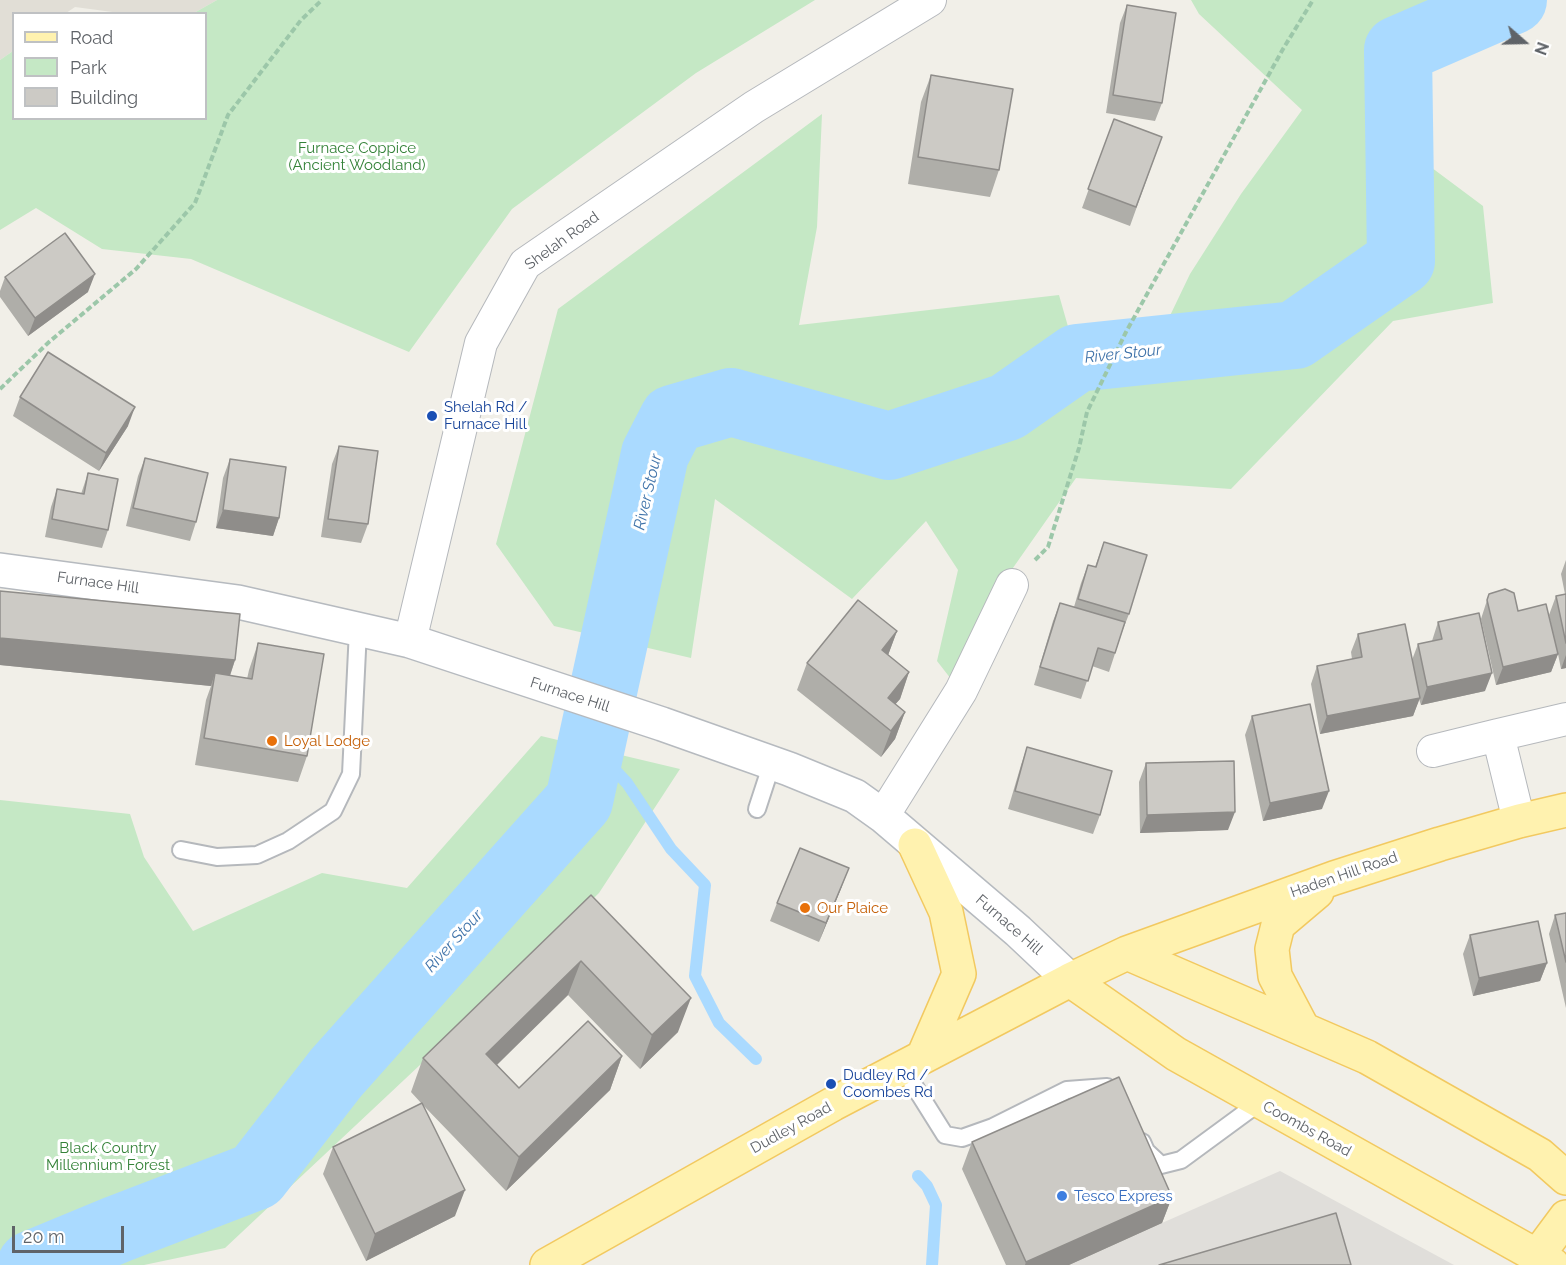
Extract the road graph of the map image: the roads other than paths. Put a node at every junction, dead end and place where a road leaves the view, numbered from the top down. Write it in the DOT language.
graph roads {
  1 [pos="930,0"];
  2 [pos="0,570"];
  3 [pos="1012,585"];
  4 [pos="358,630"];
  5 [pos="410,641"];
  6 [pos="1566,719"];
  7 [pos="1498,735"];
  8 [pos="1432,751"];
  9 [pos="772,763"];
  10 [pos="757,809"];
  11 [pos="1566,810"];
  12 [pos="883,816"];
  13 [pos="1519,821"];
  14 [pos="915,845"];
  15 [pos="181,850"];
  16 [pos="1334,878"];
  17 [pos="1127,954"];
  18 [pos="1070,980"];
  19 [pos="1303,1029"];
  20 [pos="913,1062"];
  21 [pos="1260,1102"];
  22 [pos="1122,1103"];
  23 [pos="1135,1124"];
  24 [pos="1566,1178"];
  25 [pos="1566,1217"];
  26 [pos="1540,1262"];
  27 [pos="547,1265"];
  1 -- 5 [label="street, Shelah Road"];
  2 -- 4 [label="street, Furnace Hill"];
  3 -- 12 [label="street"];
  4 -- 5 [label="street, Furnace Hill"];
  4 -- 15 [label="lane"];
  5 -- 9 [label="street, Furnace Hill"];
  6 -- 7 [label="street"];
  7 -- 8 [label="street"];
  7 -- 13 [label="street"];
  9 -- 10 [label="lane"];
  9 -- 12 [label="street, Furnace Hill"];
  11 -- 13 [label="main road, Haden Hill Road"];
  12 -- 14 [label="street, Furnace Hill"];
  13 -- 16 [label="main road, Haden Hill Road"];
  14 -- 18 [label="street, Furnace Hill"];
  14 -- 20 [label="main road"];
  16 -- 17 [label="main road, Haden Hill Road"];
  16 -- 19 [label="main road"];
  17 -- 18 [label="main road, Haden Hill Road"];
  17 -- 19 [label="main road"];
  18 -- 20 [label="main road, Dudley Road"];
  18 -- 21 [label="main road, Coombs Road"];
  19 -- 24 [label="main road"];
  20 -- 22 [label="lane"];
  20 -- 27 [label="main road, Dudley Road"];
  21 -- 23 [label="lane"];
  21 -- 26 [label="main road, Coombs Road"];
  25 -- 26 [label="main road"];
}
